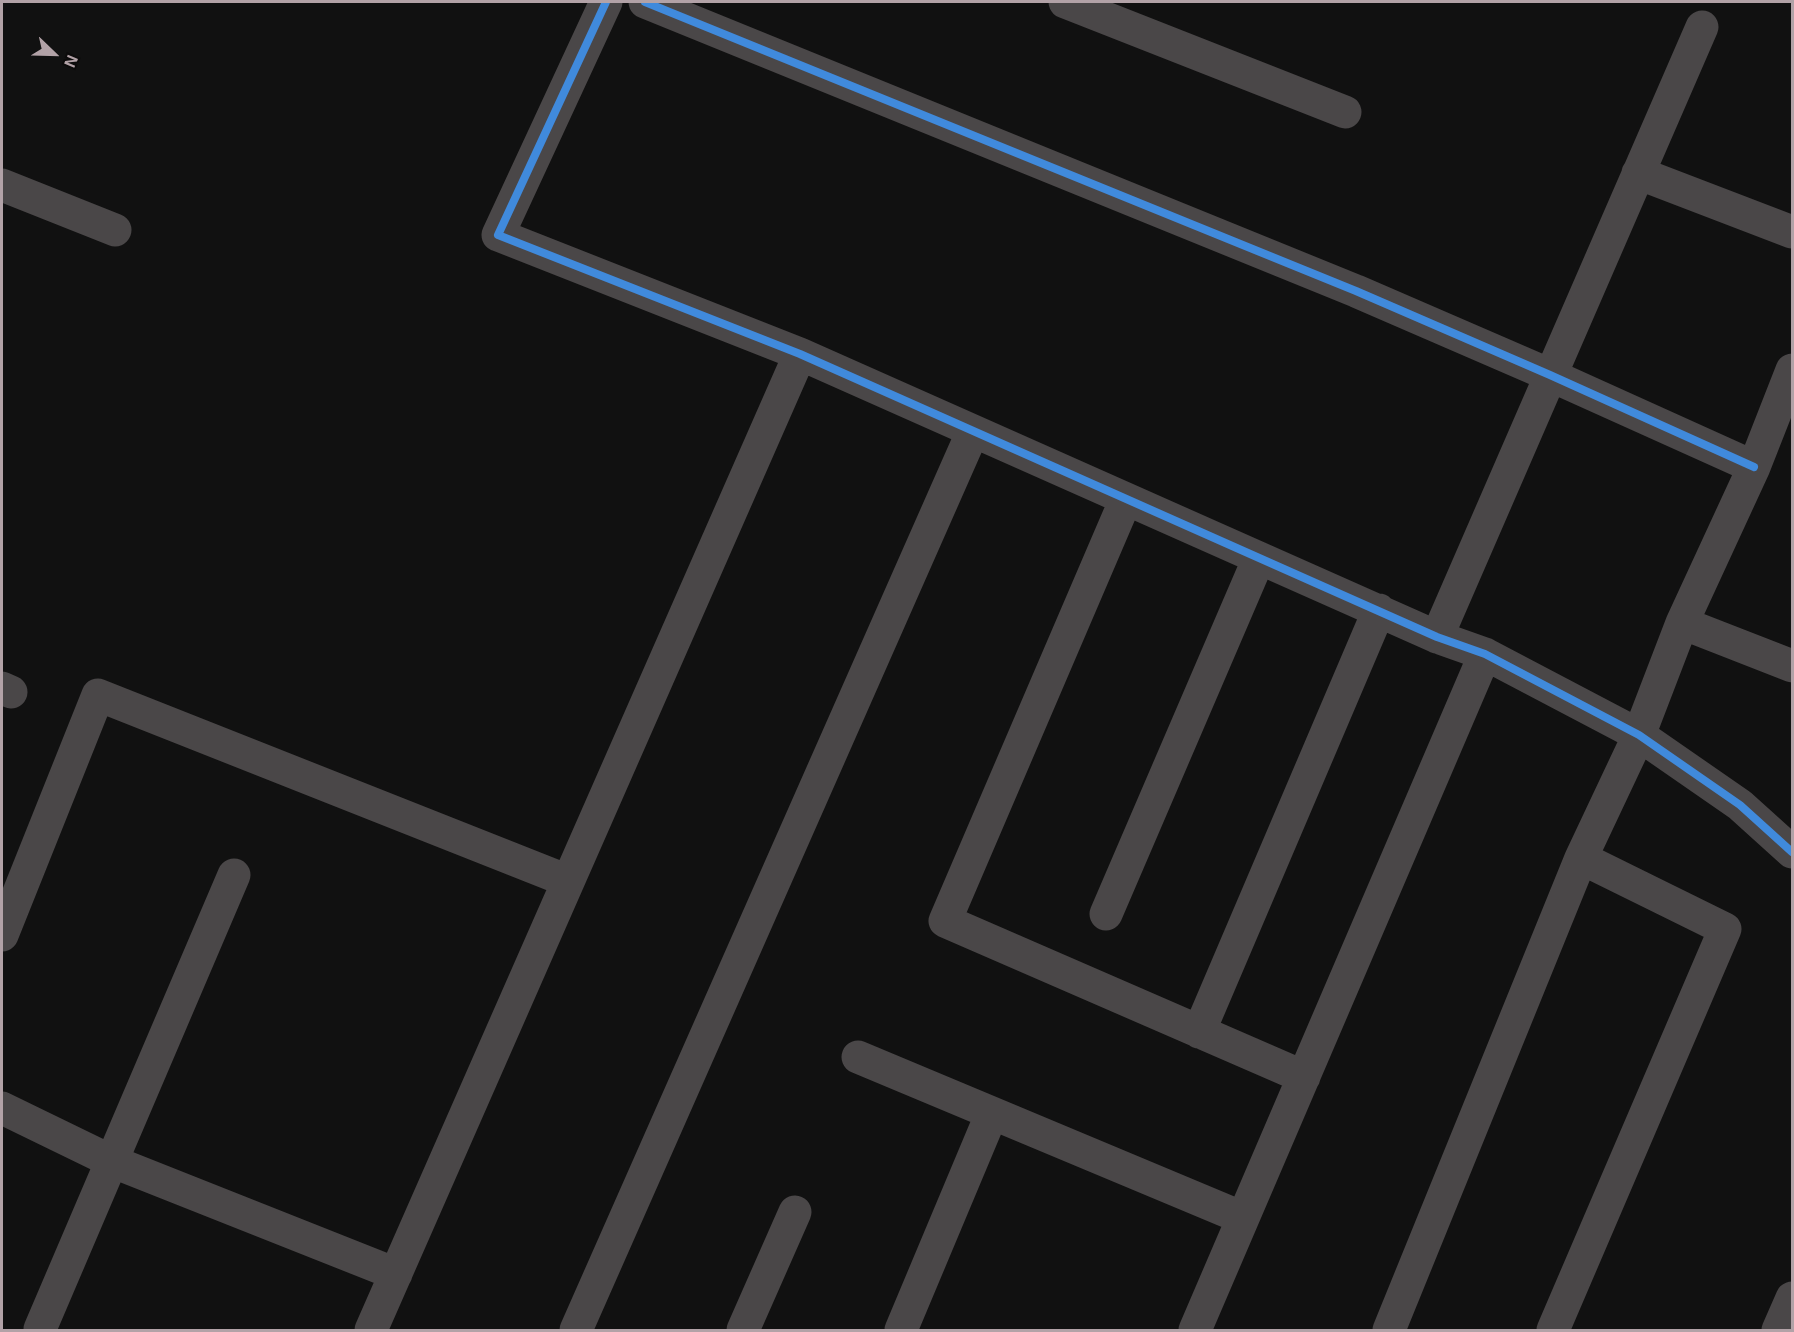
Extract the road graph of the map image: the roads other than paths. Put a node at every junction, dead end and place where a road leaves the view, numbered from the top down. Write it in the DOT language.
graph roads {
  1 [pos="606,2"];
  2 [pos="645,2"];
  3 [pos="1065,2"];
  4 [pos="1702,27"];
  5 [pos="1345,112"];
  6 [pos="1638,173"];
  7 [pos="2,184"];
  8 [pos="116,230"];
  9 [pos="1792,232"];
  10 [pos="800,354"];
  11 [pos="1792,370"];
  12 [pos="1550,375"];
  13 [pos="973,431"];
  14 [pos="1754,467"];
  15 [pos="1126,499"];
  16 [pos="1259,558"];
  17 [pos="1379,610"];
  18 [pos="1682,623"];
  19 [pos="1437,637"];
  20 [pos="1485,654"];
  21 [pos="1792,666"];
  22 [pos="1639,735"];
  23 [pos="1792,852"];
  24 [pos="1581,858"];
  25 [pos="234,875"];
  26 [pos="568,881"];
  27 [pos="1106,914"];
  28 [pos="2,935"];
  29 [pos="1199,1032"];
  30 [pos="858,1058"];
  31 [pos="1304,1077"];
  32 [pos="2,1108"];
  33 [pos="992,1113"];
  34 [pos="111,1161"];
  35 [pos="795,1212"];
  36 [pos="1243,1218"];
  37 [pos="396,1274"];
  38 [pos="1792,1298"];
  39 [pos="39,1329"];
  40 [pos="371,1330"];
  41 [pos="576,1330"];
  42 [pos="743,1330"];
  43 [pos="901,1330"];
  44 [pos="1195,1330"];
  45 [pos="1389,1330"];
  46 [pos="1553,1330"];
  47 [pos="1779,1330"];
  1 -- 10 [label="street"];
  2 -- 12 [label="street"];
  3 -- 5 [label="street"];
  4 -- 6 [label="street"];
  6 -- 9 [label="street"];
  6 -- 12 [label="street"];
  7 -- 8 [label="street"];
  10 -- 13 [label="street"];
  10 -- 26 [label="street"];
  11 -- 14 [label="street"];
  12 -- 14 [label="street"];
  12 -- 19 [label="street"];
  13 -- 15 [label="street"];
  13 -- 41 [label="street"];
  14 -- 18 [label="street"];
  15 -- 16 [label="street"];
  15 -- 29 [label="street"];
  16 -- 17 [label="street"];
  16 -- 27 [label="street"];
  17 -- 19 [label="street"];
  17 -- 29 [label="street"];
  18 -- 21 [label="street"];
  18 -- 22 [label="street"];
  19 -- 20 [label="street"];
  20 -- 22 [label="street"];
  20 -- 31 [label="street"];
  22 -- 23 [label="street"];
  22 -- 24 [label="street"];
  24 -- 45 [label="street"];
  24 -- 46 [label="street"];
  25 -- 34 [label="street"];
  26 -- 28 [label="street"];
  26 -- 37 [label="street"];
  29 -- 31 [label="street"];
  30 -- 33 [label="street"];
  31 -- 36 [label="street"];
  32 -- 34 [label="street"];
  33 -- 36 [label="street"];
  33 -- 43 [label="street"];
  34 -- 37 [label="street"];
  34 -- 39 [label="street"];
  35 -- 42 [label="street"];
  36 -- 44 [label="street"];
  37 -- 40 [label="street"];
  38 -- 47 [label="street"];
}
